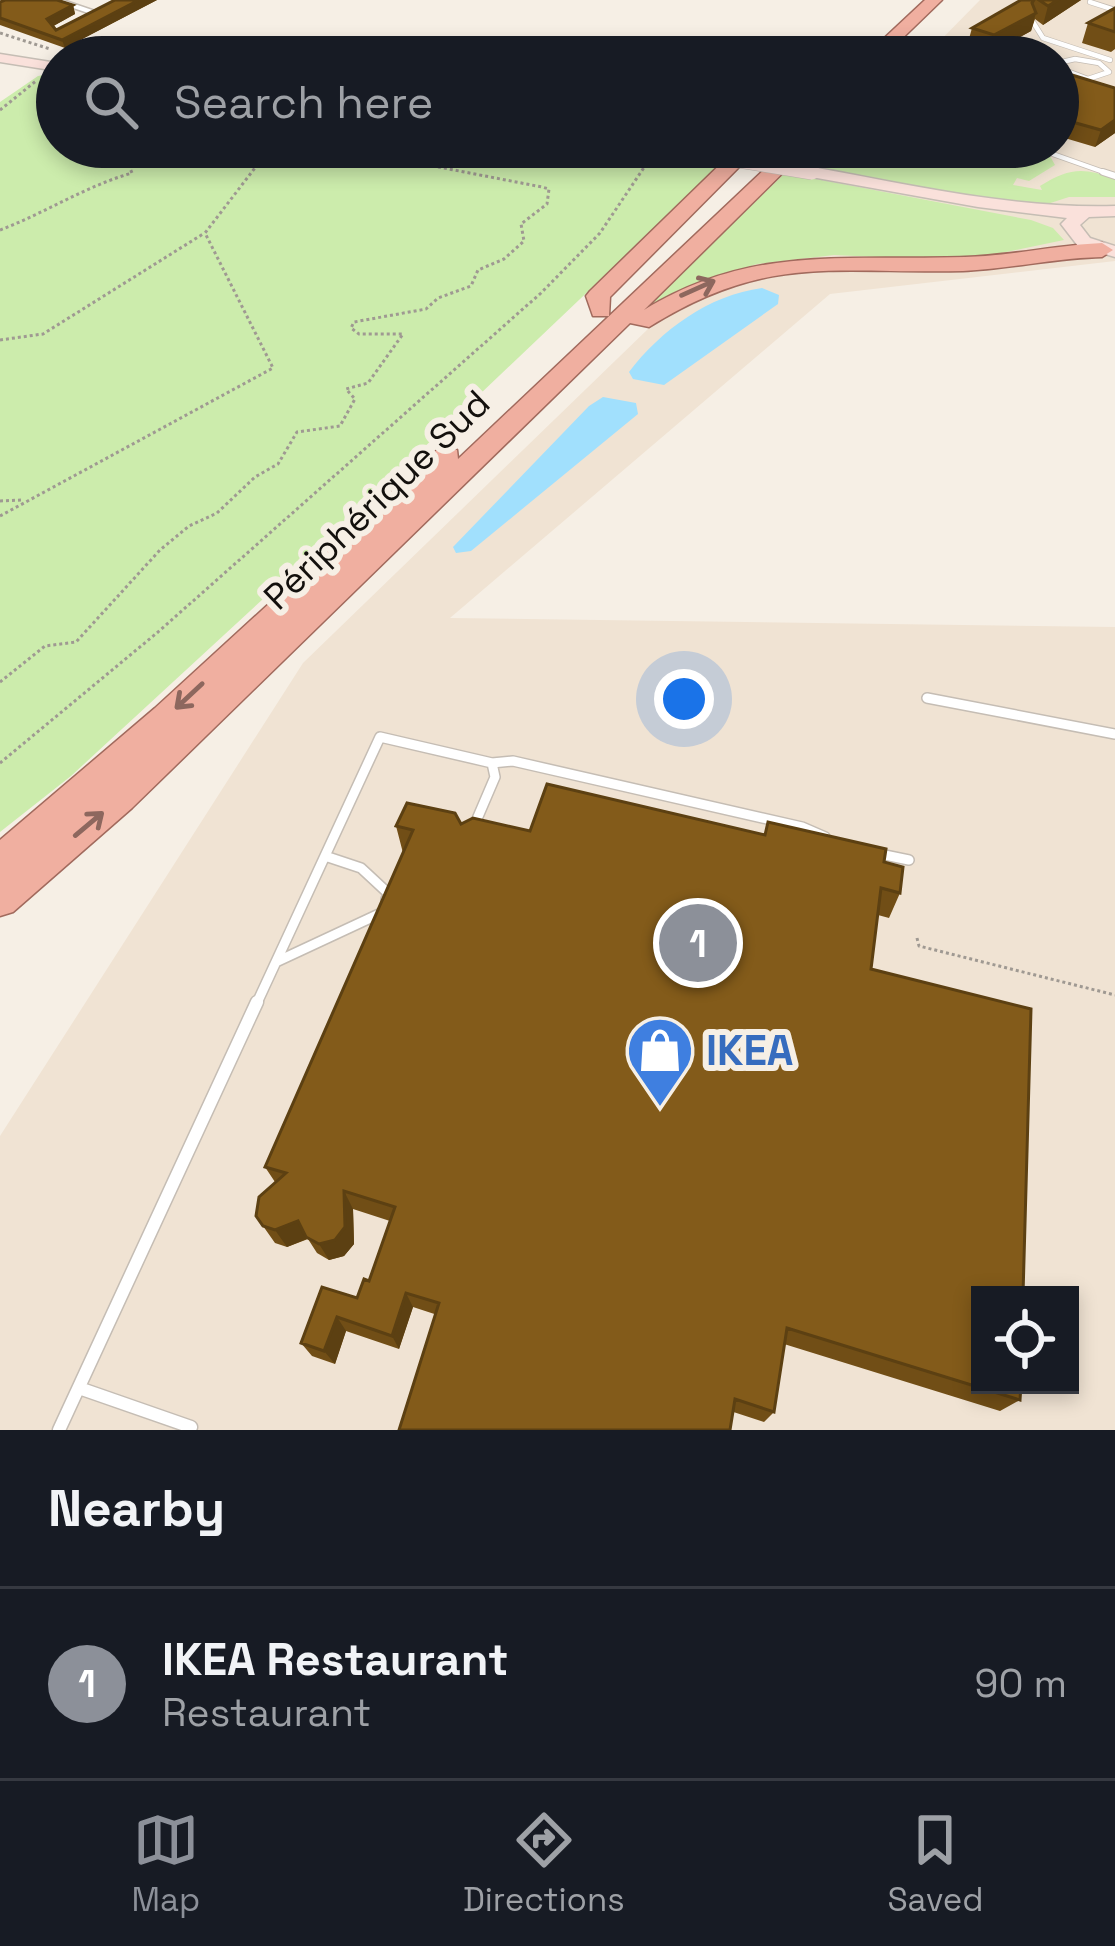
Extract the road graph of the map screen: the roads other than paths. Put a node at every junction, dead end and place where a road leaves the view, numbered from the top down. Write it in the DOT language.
graph roads {
  1 [pos="54,0"];
  2 [pos="934,0"];
  3 [pos="952,0"];
  4 [pos="1090,2"];
  5 [pos="107,6"];
  6 [pos="1115,10"];
  7 [pos="94,12"];
  8 [pos="1033,22"];
  9 [pos="57,31"];
  10 [pos="895,36"];
  11 [pos="915,36"];
  12 [pos="1042,36"];
  13 [pos="1079,49"];
  14 [pos="0,58"];
  15 [pos="36,59"];
  16 [pos="1113,60"];
  17 [pos="1079,61"];
  18 [pos="1099,63"];
  19 [pos="1079,76"];
  20 [pos="1111,77"];
  21 [pos="1079,163"];
  22 [pos="728,168"];
  23 [pos="754,168"];
  24 [pos="777,168"];
  25 [pos="785,168"];
  26 [pos="1115,176"];
  27 [pos="978,202"];
  28 [pos="1111,210"];
  29 [pos="1079,214"];
  30 [pos="1075,236"];
  31 [pos="1108,251"];
  32 [pos="601,311"];
  33 [pos="564,373"];
  34 [pos="927,698"];
  35 [pos="1115,734"];
  36 [pos="493,763"];
  37 [pos="832,840"];
  38 [pos="467,842"];
  39 [pos="861,850"];
  40 [pos="325,856"];
  41 [pos="909,860"];
  42 [pos="0,862"];
  43 [pos="0,900"];
  44 [pos="276,962"];
  45 [pos="79,1388"];
  46 [pos="190,1427"];
  47 [pos="59,1430"];
  1 -- 7 [label="street"];
  2 -- 10 [label="highway"];
  3 -- 11 [label="highway"];
  4 -- 6 [label="lane"];
  5 -- 7 [label="street"];
  7 -- 9 [label="street"];
  8 -- 12 [label="lane"];
  13 -- 16 [label="lane"];
  14 -- 15 [label="main road"];
  16 -- 18 [label="lane"];
  17 -- 18 [label="lane"];
  18 -- 20 [label="lane"];
  19 -- 20 [label="lane"];
  21 -- 26 [label="lane"];
  22 -- 32 [label="highway"];
  23 -- 32 [label="highway, Périphérique Sud"];
  24 -- 33 [label="highway, Périphérique Sud"];
  25 -- 27 [label="main road, bridge"];
  27 -- 29 [label="main road"];
  27 -- 30 [label="main road"];
  28 -- 29 [label="main road"];
  29 -- 30 [label="main road"];
  30 -- 31 [label="main road"];
  33 -- 31 [label="highway, one-way"];
  32 -- 42 [label="highway, Périphérique Sud, one-way"];
  43 -- 33 [label="highway, Périphérique Sud, one-way"];
  34 -- 35 [label="lane"];
  36 -- 37 [label="lane"];
  36 -- 38 [label="lane"];
  36 -- 40 [label="lane"];
  39 -- 41 [label="lane"];
  40 -- 44 [label="lane"];
  40 -- 44 [label="lane"];
  44 -- 45 [label="lane"];
  45 -- 46 [label="lane"];
  45 -- 47 [label="lane"];
}
